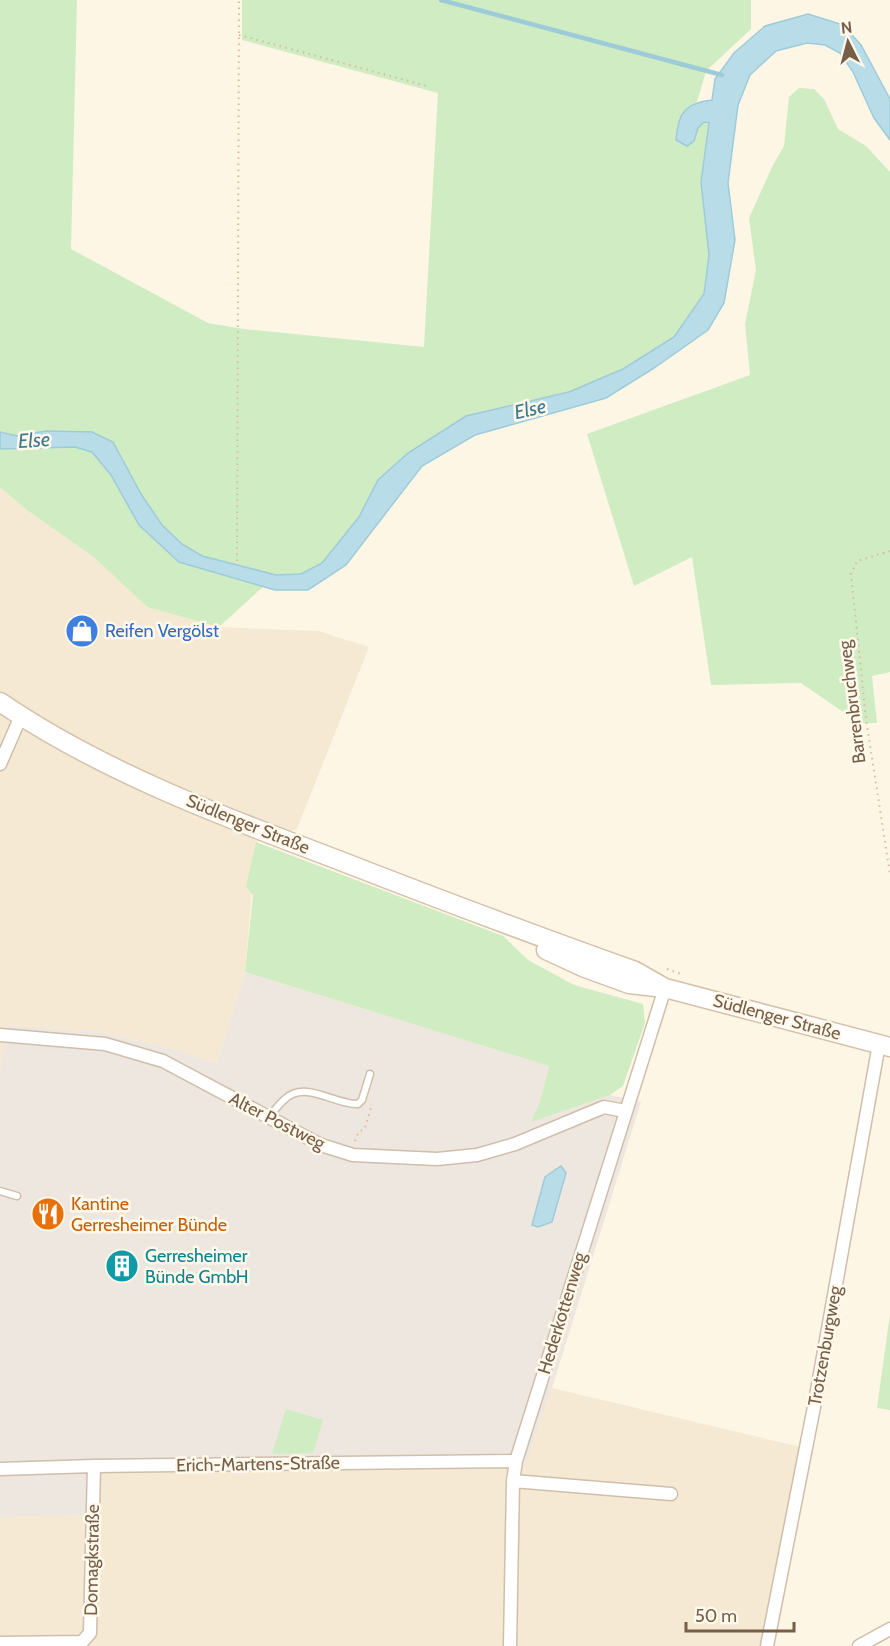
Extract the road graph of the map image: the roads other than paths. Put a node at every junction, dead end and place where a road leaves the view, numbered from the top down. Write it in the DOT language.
graph roads {
  1 [pos="0,702"];
  2 [pos="21,716"];
  3 [pos="0,764"];
  4 [pos="664,988"];
  5 [pos="0,1035"];
  6 [pos="885,1046"];
  7 [pos="370,1074"];
  8 [pos="626,1112"];
  9 [pos="268,1117"];
  10 [pos="0,1191"];
  11 [pos="17,1196"];
  12 [pos="516,1461"];
  13 [pos="94,1466"];
  14 [pos="0,1469"];
  15 [pos="513,1481"];
  16 [pos="670,1494"];
  17 [pos="890,1629"];
  18 [pos="0,1643"];
  19 [pos="510,1646"];
  20 [pos="766,1646"];
  21 [pos="858,1646"];
  1 -- 2 [label="main road, Südlenger Straße"];
  2 -- 3 [label="street"];
  2 -- 4 [label="main road, Südlenger Straße"];
  4 -- 6 [label="main road, Südlenger Straße"];
  4 -- 8 [label="street, Hederkottenweg"];
  5 -- 9 [label="street, Alter Postweg"];
  6 -- 20 [label="street, Trotzenburgweg"];
  7 -- 9 [label="lane"];
  8 -- 9 [label="street, Alter Postweg"];
  8 -- 12 [label="street, Hederkottenweg"];
  10 -- 11 [label="lane"];
  12 -- 13 [label="street, Erich-Martens-Straße"];
  12 -- 15 [label="street, Hederkottenweg"];
  13 -- 14 [label="street, Erich-Martens-Straße"];
  13 -- 18 [label="street, Domagkstraße"];
  15 -- 16 [label="street"];
  15 -- 19 [label="street, Hederkottenweg"];
  17 -- 21 [label="street"];
}
